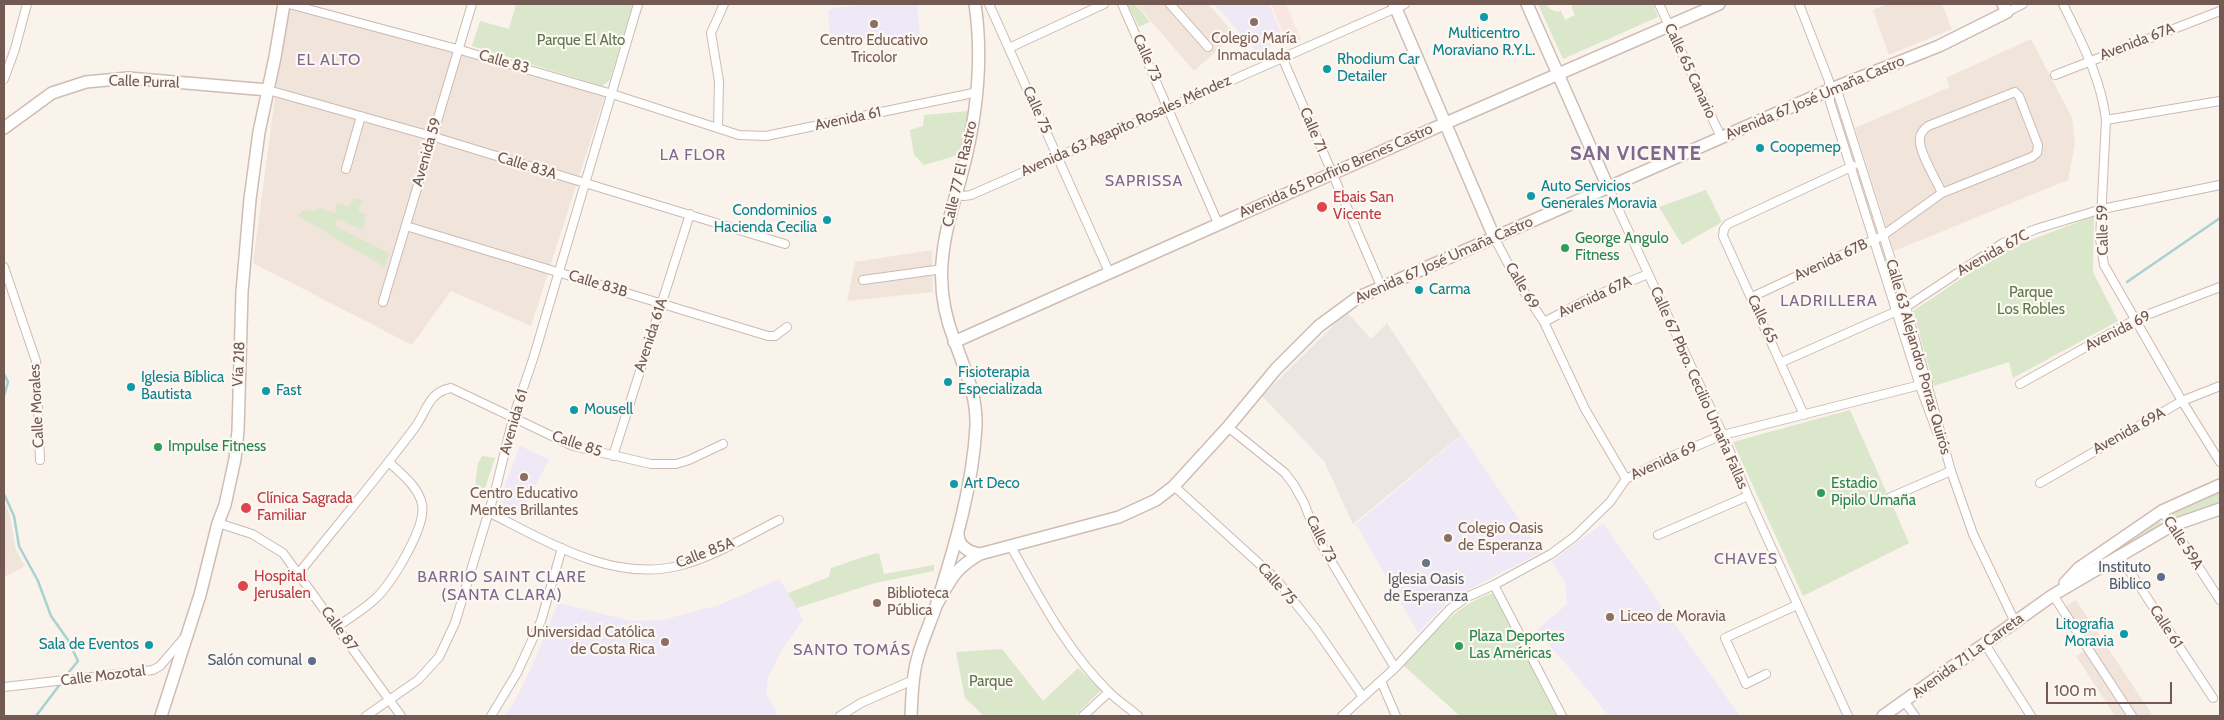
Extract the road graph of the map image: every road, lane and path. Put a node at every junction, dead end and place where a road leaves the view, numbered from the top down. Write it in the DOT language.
graph roads {
  1 [pos="27,4"];
  2 [pos="284,4"];
  3 [pos="289,4"];
  4 [pos="472,4"];
  5 [pos="638,4"];
  6 [pos="724,4"];
  7 [pos="975,4"];
  8 [pos="989,4"];
  9 [pos="1104,4"];
  10 [pos="1122,4"];
  11 [pos="1170,4"];
  12 [pos="1527,4"];
  13 [pos="1659,4"];
  14 [pos="1719,4"];
  15 [pos="1799,4"];
  16 [pos="2022,4"];
  17 [pos="2063,4"];
  18 [pos="1398,5"];
  19 [pos="2005,8"];
  20 [pos="2220,11"];
  21 [pos="1669,26"];
  22 [pos="1208,47"];
  23 [pos="457,48"];
  24 [pos="1009,48"];
  25 [pos="1282,57"];
  26 [pos="2090,60"];
  27 [pos="1558,74"];
  28 [pos="2055,75"];
  29 [pos="4,80"];
  30 [pos="1832,88"];
  31 [pos="268,90"];
  32 [pos="978,92"];
  33 [pos="612,94"];
  34 [pos="2220,101"];
  35 [pos="1169,107"];
  36 [pos="361,116"];
  37 [pos="2106,120"];
  38 [pos="1446,123"];
  39 [pos="718,127"];
  40 [pos="4,128"];
  41 [pos="431,136"];
  42 [pos="1721,137"];
  43 [pos="1058,156"];
  44 [pos="1859,164"];
  45 [pos="1850,168"];
  46 [pos="346,169"];
  47 [pos="1332,173"];
  48 [pos="585,184"];
  49 [pos="2220,185"];
  50 [pos="1608,187"];
  51 [pos="1942,193"];
  52 [pos="955,194"];
  53 [pos="2102,209"];
  54 [pos="690,214"];
  55 [pos="1218,223"];
  56 [pos="406,226"];
  57 [pos="1882,236"];
  58 [pos="1494,237"];
  59 [pos="1874,240"];
  60 [pos="785,244"];
  61 [pos="4,267"];
  62 [pos="942,269"];
  63 [pos="558,272"];
  64 [pos="1109,272"];
  65 [pos="1648,274"];
  66 [pos="863,280"];
  67 [pos="1381,286"];
  68 [pos="2220,287"];
  69 [pos="1752,297"];
  70 [pos="383,302"];
  71 [pos="662,304"];
  72 [pos="1906,307"];
  73 [pos="1897,311"];
  74 [pos="2136,319"];
  75 [pos="1544,322"];
  76 [pos="787,328"];
  77 [pos="954,342"];
  78 [pos="1782,362"];
  79 [pos="1928,383"];
  80 [pos="2020,384"];
  81 [pos="1920,386"];
  82 [pos="2220,386"];
  83 [pos="2182,401"];
  84 [pos="1804,416"];
  85 [pos="513,418"];
  86 [pos="1228,427"];
  87 [pos="1723,435"];
  88 [pos="723,444"];
  89 [pos="612,456"];
  90 [pos="40,460"];
  91 [pos="389,462"];
  92 [pos="2220,462"];
  93 [pos="1952,471"];
  94 [pos="1626,480"];
  95 [pos="2040,483"];
  96 [pos="2220,485"];
  97 [pos="1174,486"];
  98 [pos="1748,496"];
  99 [pos="1892,496"];
  100 [pos="2220,509"];
  101 [pos="2162,511"];
  102 [pos="488,512"];
  103 [pos="779,520"];
  104 [pos="218,524"];
  105 [pos="2171,526"];
  106 [pos="958,527"];
  107 [pos="1658,535"];
  108 [pos="1010,545"];
  109 [pos="562,548"];
  110 [pos="980,554"];
  111 [pos="2119,555"];
  112 [pos="299,573"];
  113 [pos="1494,585"];
  114 [pos="2053,595"];
  115 [pos="2220,600"];
  116 [pos="937,604"];
  117 [pos="1797,605"];
  118 [pos="2014,622"];
  119 [pos="338,626"];
  120 [pos="187,635"];
  121 [pos="1985,644"];
  122 [pos="1395,668"];
  123 [pos="1766,674"];
  124 [pos="913,680"];
  125 [pos="1381,681"];
  126 [pos="4,687"];
  127 [pos="1109,692"];
  128 [pos="1363,697"];
  129 [pos="2213,698"];
  130 [pos="390,700"];
  131 [pos="1904,701"];
  132 [pos="161,716"];
  133 [pos="366,716"];
  134 [pos="401,716"];
  135 [pos="491,716"];
  136 [pos="840,716"];
  137 [pos="911,716"];
  138 [pos="1083,716"];
  139 [pos="1138,716"];
  140 [pos="1342,716"];
  141 [pos="1396,716"];
  142 [pos="1562,716"];
  143 [pos="1848,716"];
  144 [pos="1883,716"];
  145 [pos="1915,716"];
  146 [pos="2030,716"];
  147 [pos="2132,716"];
  1 -- 29 [label="street"];
  2 -- 31 [label="main road, Vía 218"];
  3 -- 23 [label="street, Calle 83"];
  4 -- 23 [label="street, Avenida 59"];
  5 -- 33 [label="street, Avenida 61"];
  6 -- 39 [label="street"];
  7 -- 32 [label="main road, Calle 77 El Rastro"];
  8 -- 24 [label="street, Calle 75"];
  9 -- 24 [label="street"];
  10 -- 35 [label="street, Calle 73"];
  11 -- 22 [label="street"];
  12 -- 27 [label="main road, Calle 67 Pbro. Cecilio Umaña Fallas"];
  13 -- 21 [label="street, Calle 65 Canario"];
  14 -- 21 [label="main road, Avenida 65 Porfirio Brenes Castro"];
  15 -- 30 [label="street, Calle 63 Alejandro Porras Quirós"];
  16 -- 19 [label="street, Avenida 67 José Umaña Castro"];
  17 -- 26 [label="street, Calle 59"];
  18 -- 25 [label="street, Avenida 63 Agapito Rosales Méndez"];
  18 -- 38 [label="main road, Calle 69"];
  19 -- 30 [label="main road, Avenida 67 José Umaña Castro"];
  20 -- 26 [label="street, Avenida 67A"];
  21 -- 27 [label="main road, Avenida 65 Porfirio Brenes Castro"];
  21 -- 42 [label="street, Calle 65 Canario"];
  23 -- 33 [label="street, Calle 83"];
  23 -- 41 [label="street, Avenida 59"];
  24 -- 43 [label="street, Calle 75"];
  25 -- 35 [label="street, Avenida 63 Agapito Rosales Méndez"];
  25 -- 47 [label="street, Calle 71"];
  26 -- 28 [label="street, Avenida 67A"];
  26 -- 37 [label="street, Calle 59"];
  27 -- 38 [label="main road, Avenida 65 Porfirio Brenes Castro"];
  27 -- 50 [label="main road, Calle 67 Pbro. Cecilio Umaña Fallas"];
  30 -- 42 [label="main road, Avenida 67 José Umaña Castro"];
  30 -- 44 [label="street, Calle 63 Alejandro Porras Quirós"];
  30 -- 45 [label="street, Calle 63 Alejandro Porras Quirós"];
  31 -- 36 [label="street, Calle 83A"];
  31 -- 40 [label="main road, Calle Purral"];
  31 -- 104 [label="main road, Vía 218"];
  32 -- 39 [label="street, Avenida 61"];
  32 -- 52 [label="main road, Calle 77 El Rastro"];
  33 -- 39 [label="street, Calle 83"];
  33 -- 48 [label="street, Avenida 61"];
  34 -- 37 [label="street"];
  35 -- 43 [label="street, Avenida 63 Agapito Rosales Méndez"];
  35 -- 55 [label="street, Calle 73"];
  36 -- 41 [label="street, Calle 83A"];
  36 -- 46 [label="street"];
  37 -- 53 [label="street, Calle 59"];
  38 -- 47 [label="main road, Avenida 65 Porfirio Brenes Castro"];
  38 -- 58 [label="main road, Calle 69"];
  41 -- 48 [label="street, Calle 83A"];
  41 -- 56 [label="street, Avenida 59"];
  42 -- 50 [label="main road, Avenida 67 José Umaña Castro"];
  43 -- 52 [label="street, Avenida 63 Agapito Rosales Méndez"];
  43 -- 64 [label="street, Calle 75"];
  44 -- 45 [label="street"];
  44 -- 57 [label="street, Calle 63 Alejandro Porras Quirós"];
  45 -- 59 [label="street, Calle 63 Alejandro Porras Quirós"];
  45 -- 69 [label="street, Calle 65"];
  47 -- 55 [label="main road, Avenida 65 Porfirio Brenes Castro"];
  47 -- 67 [label="street, Calle 71"];
  48 -- 54 [label="street, Calle 83A"];
  48 -- 63 [label="street, Avenida 61"];
  49 -- 53 [label="street, Avenida 67C"];
  50 -- 58 [label="main road, Avenida 67 José Umaña Castro"];
  50 -- 65 [label="street, Calle 67 Pbro. Cecilio Umaña Fallas"];
  51 -- 51 [label="street, Avenida 67B"];
  51 -- 57 [label="street, Avenida 67B"];
  52 -- 62 [label="main road, Calle 77 El Rastro"];
  53 -- 72 [label="street, Avenida 67C"];
  53 -- 74 [label="street, Calle 59"];
  54 -- 60 [label="street, Calle 83A"];
  54 -- 71 [label="street, Avenida 61A"];
  55 -- 64 [label="main road, Avenida 65 Porfirio Brenes Castro"];
  56 -- 63 [label="street, Calle 83B"];
  56 -- 70 [label="street, Avenida 59"];
  57 -- 59 [label="street, Avenida 67B"];
  57 -- 72 [label="street, Calle 63 Alejandro Porras Quirós"];
  58 -- 67 [label="main road, Avenida 67 José Umaña Castro"];
  58 -- 75 [label="street, Calle 69"];
  59 -- 69 [label="street, Avenida 67B"];
  59 -- 73 [label="street, Calle 63 Alejandro Porras Quirós"];
  61 -- 90 [label="street, Calle Morales"];
  62 -- 66 [label="street"];
  62 -- 77 [label="main road, Calle 77 El Rastro"];
  63 -- 71 [label="street, Calle 83B"];
  63 -- 85 [label="street, Avenida 61"];
  64 -- 77 [label="main road, Avenida 65 Porfirio Brenes Castro"];
  65 -- 75 [label="street, Avenida 67A"];
  65 -- 87 [label="street, Calle 67 Pbro. Cecilio Umaña Fallas"];
  67 -- 86 [label="main road, Avenida 67 José Umaña Castro"];
  68 -- 74 [label="street, Avenida 69"];
  69 -- 78 [label="street, Calle 65"];
  71 -- 76 [label="street, Calle 83B"];
  71 -- 89 [label="street, Avenida 61A"];
  72 -- 73 [label="street, Avenida 67C"];
  72 -- 79 [label="street, Calle 63 Alejandro Porras Quirós"];
  73 -- 78 [label="street, Avenida 67C"];
  73 -- 81 [label="street, Calle 63 Alejandro Porras Quirós"];
  74 -- 80 [label="street, Avenida 69"];
  74 -- 83 [label="street, Calle 59"];
  75 -- 94 [label="street, Calle 69"];
  77 -- 106 [label="main road, Calle 77 El Rastro"];
  78 -- 84 [label="street, Calle 65"];
  79 -- 81 [label="street, Avenida 69"];
  79 -- 93 [label="street, Calle 63 Alejandro Porras Quirós"];
  81 -- 84 [label="street, Avenida 69"];
  81 -- 93 [label="street, Calle 63 Alejandro Porras Quirós"];
  82 -- 83 [label="street, Avenida 69A"];
  83 -- 92 [label="street, Calle 59"];
  83 -- 95 [label="street, Avenida 69A"];
  84 -- 87 [label="street, Avenida 69"];
  85 -- 89 [label="street, Calle 85"];
  85 -- 91 [label="street, Calle 85"];
  85 -- 102 [label="street, Avenida 61"];
  86 -- 97 [label="main road, Avenida 67 José Umaña Castro"];
  86 -- 122 [label="street, Calle 73"];
  87 -- 94 [label="street, Avenida 69"];
  87 -- 98 [label="street, Calle 67 Pbro. Cecilio Umaña Fallas"];
  88 -- 89 [label="street, Calle 85"];
  91 -- 112 [label="street"];
  91 -- 119 [label="street"];
  93 -- 99 [label="street"];
  93 -- 118 [label="street, Calle 63 Alejandro Porras Quirós"];
  94 -- 113 [label="street, Avenida 69"];
  96 -- 101 [label="main road, Avenida 71 La Carreta"];
  97 -- 108 [label="main road, Avenida 67 José Umaña Castro"];
  97 -- 128 [label="street, Calle 75"];
  98 -- 107 [label="street"];
  98 -- 117 [label="street, Calle 67 Pbro. Cecilio Umaña Fallas"];
  100 -- 105 [label="main road, Avenida 71 La Carreta"];
  101 -- 105 [label="street, Calle 59A"];
  101 -- 114 [label="main road, Avenida 71 La Carreta"];
  102 -- 109 [label="street, Calle 85A"];
  102 -- 130 [label="street, Avenida 61"];
  103 -- 109 [label="street, Calle 85A"];
  104 -- 112 [label="street, Calle 87"];
  104 -- 120 [label="main road, Vía 218"];
  105 -- 111 [label="main road, Avenida 71 La Carreta"];
  105 -- 115 [label="street, Calle 59A"];
  106 -- 110 [label="main road"];
  106 -- 116 [label="main road, Calle 77 El Rastro"];
  108 -- 110 [label="main road, Avenida 67 José Umaña Castro"];
  108 -- 127 [label="street"];
  109 -- 135 [label="street"];
  110 -- 116 [label="main road, Avenida 67 José Umaña Castro"];
  111 -- 114 [label="main road, Avenida 71 La Carreta"];
  111 -- 129 [label="street, Calle 61"];
  112 -- 119 [label="street, Calle 87"];
  113 -- 122 [label="street, Avenida 69"];
  113 -- 142 [label="street"];
  114 -- 118 [label="main road, Avenida 71 La Carreta"];
  114 -- 147 [label="street"];
  116 -- 124 [label="main road"];
  117 -- 123 [label="street"];
  117 -- 143 [label="street, Calle 67 Pbro. Cecilio Umaña Fallas"];
  118 -- 121 [label="main road, Avenida 71 La Carreta"];
  119 -- 130 [label="street, Calle 87"];
  120 -- 126 [label="street, Calle Mozotal"];
  120 -- 132 [label="main road, Vía 218"];
  121 -- 131 [label="main road, Avenida 71 La Carreta"];
  121 -- 146 [label="street"];
  122 -- 125 [label="street, Avenida 69"];
  124 -- 136 [label="street"];
  124 -- 137 [label="main road"];
  125 -- 128 [label="street, Avenida 69"];
  125 -- 141 [label="street"];
  127 -- 138 [label="street"];
  127 -- 139 [label="street"];
  128 -- 140 [label="street, Avenida 69"];
  130 -- 133 [label="street, Avenida 61"];
  130 -- 134 [label="street, Calle 87"];
  131 -- 144 [label="main road, Avenida 71 La Carreta"];
  131 -- 145 [label="street"];
}
